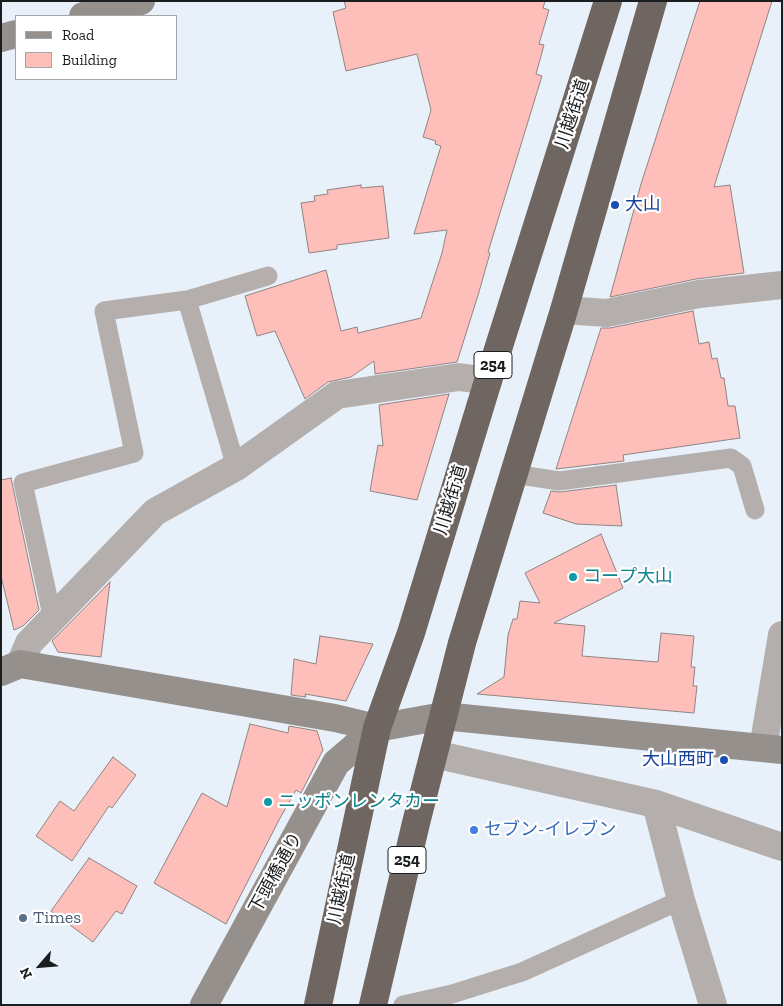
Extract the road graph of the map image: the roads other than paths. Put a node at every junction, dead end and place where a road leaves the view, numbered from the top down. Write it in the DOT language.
graph roads {
  1 [pos="142,1"];
  2 [pos="608,1"];
  3 [pos="653,1"];
  4 [pos="91,10"];
  5 [pos="15,34"];
  6 [pos="1,38"];
  7 [pos="268,276"];
  8 [pos="782,285"];
  9 [pos="188,300"];
  10 [pos="564,310"];
  11 [pos="488,381"];
  12 [pos="236,467"];
  13 [pos="514,474"];
  14 [pos="755,510"];
  15 [pos="53,620"];
  16 [pos="782,635"];
  17 [pos="6,669"];
  18 [pos="443,716"];
  19 [pos="377,728"];
  20 [pos="772,749"];
  21 [pos="434,754"];
  22 [pos="656,804"];
  23 [pos="782,847"];
  24 [pos="681,900"];
  25 [pos="204,1005"];
  26 [pos="318,1005"];
  27 [pos="373,1005"];
  28 [pos="403,1005"];
  29 [pos="713,1005"];
  1 -- 4 [label="street"];
  2 -- 11 [label="highway, 川越街道 / 254"];
  3 -- 10 [label="highway, 254"];
  5 -- 6 [label="street"];
  7 -- 9 [label="lane"];
  8 -- 10 [label="street"];
  9 -- 12 [label="lane"];
  9 -- 15 [label="lane"];
  10 -- 13 [label="highway, 254"];
  11 -- 12 [label="street"];
  11 -- 19 [label="highway, 川越街道 / 254"];
  12 -- 15 [label="street"];
  13 -- 14 [label="lane"];
  13 -- 18 [label="highway, 254"];
  15 -- 17 [label="street"];
  16 -- 20 [label="street"];
  17 -- 19 [label="street"];
  18 -- 19 [label="street"];
  18 -- 20 [label="street"];
  18 -- 21 [label="highway, 254"];
  19 -- 25 [label="street, 下頭橋通り"];
  19 -- 26 [label="highway, 川越街道 / 254"];
  21 -- 22 [label="street"];
  21 -- 27 [label="highway, 254"];
  22 -- 23 [label="street"];
  22 -- 24 [label="street"];
  24 -- 28 [label="lane"];
  24 -- 29 [label="street"];
}
